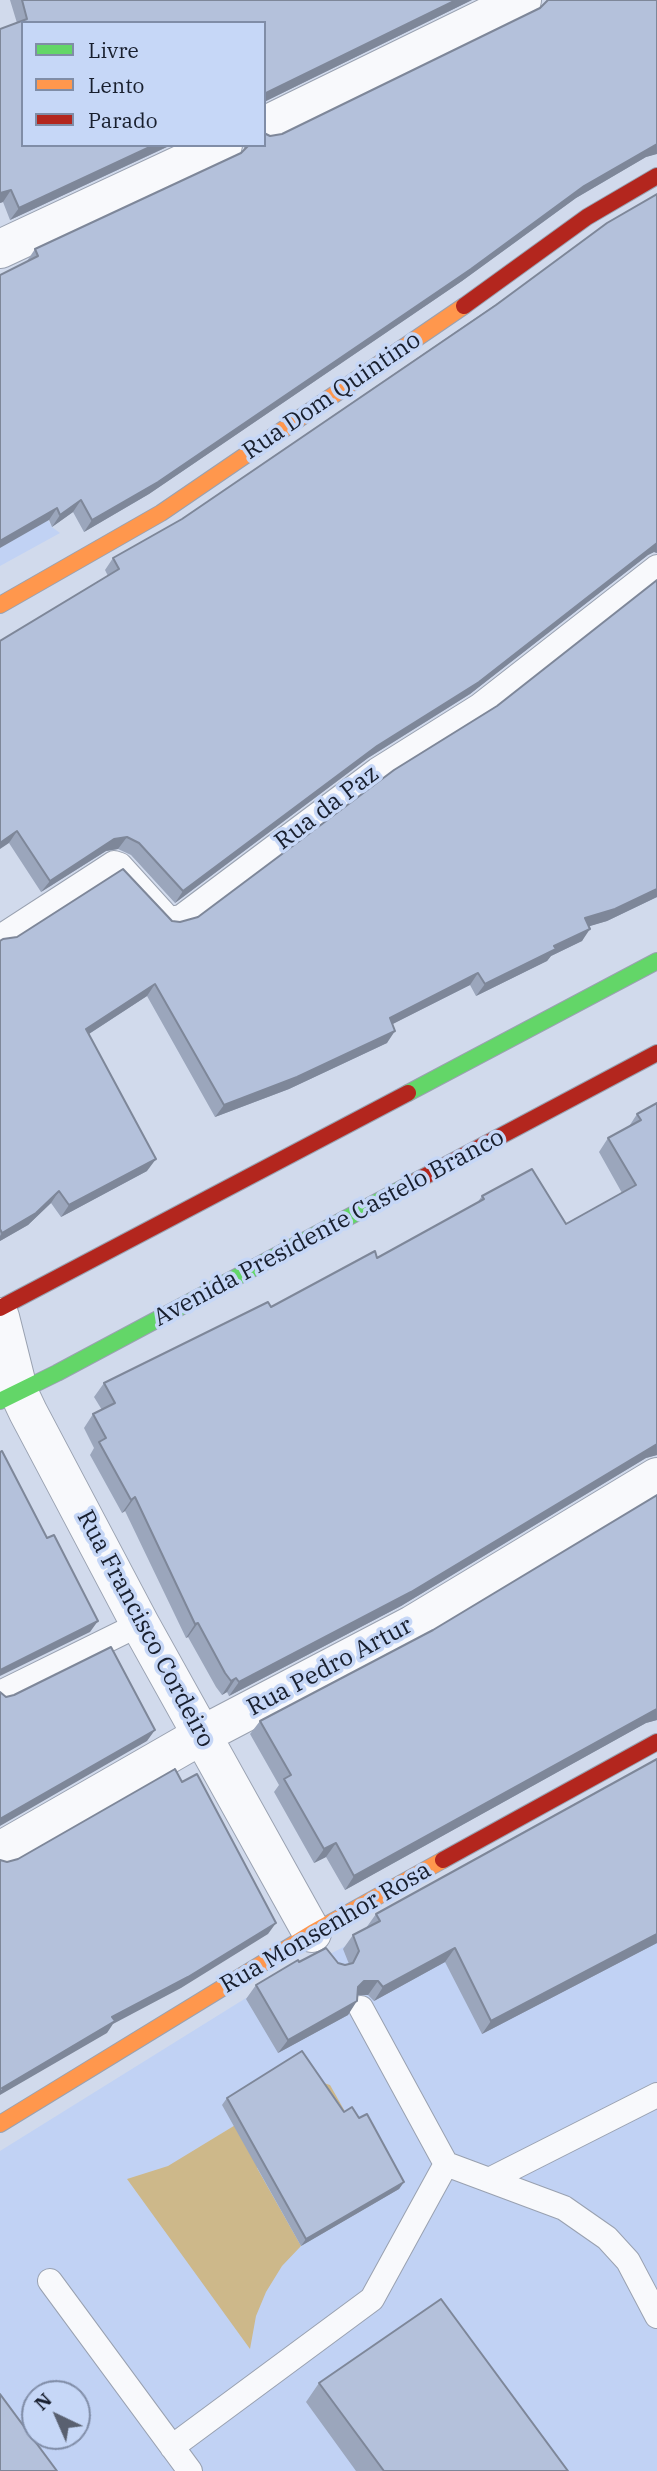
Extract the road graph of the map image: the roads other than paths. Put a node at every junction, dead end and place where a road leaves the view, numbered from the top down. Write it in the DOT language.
graph roads {
  1 [pos="522,0"];
  2 [pos="266,124"];
  3 [pos="219,147"];
  4 [pos="657,176"];
  5 [pos="0,249"];
  6 [pos="657,567"];
  7 [pos="0,605"];
  8 [pos="0,937"];
  9 [pos="657,961"];
  10 [pos="657,1053"];
  11 [pos="0,1308"];
  12 [pos="0,1317"];
  13 [pos="9,1397"];
  14 [pos="657,1477"];
  15 [pos="140,1624"];
  16 [pos="0,1693"];
  17 [pos="202,1735"];
  18 [pos="657,1742"];
  19 [pos="0,1851"];
  20 [pos="319,1940"];
  21 [pos="361,2008"];
  22 [pos="657,2095"];
  23 [pos="0,2124"];
  24 [pos="446,2164"];
  25 [pos="489,2180"];
  26 [pos="50,2281"];
  27 [pos="657,2316"];
  28 [pos="172,2447"];
  29 [pos="190,2471"];
  1 -- 2 [label="street"];
  3 -- 5 [label="street"];
  4 -- 7 [label="street, Rua Dom Quintino"];
  6 -- 8 [label="lane, Rua da Paz"];
  9 -- 11 [label="street"];
  10 -- 13 [label="street, Avenida Presidente Castelo Branco"];
  12 -- 13 [label="street, Rua Francisco Cordeiro"];
  13 -- 15 [label="street, Rua Francisco Cordeiro"];
  14 -- 17 [label="street, Rua Pedro Artur"];
  15 -- 16 [label="lane"];
  15 -- 17 [label="street, Rua Francisco Cordeiro"];
  17 -- 19 [label="street, Rua Pedro Artur"];
  17 -- 20 [label="street, Rua Francisco Cordeiro"];
  18 -- 20 [label="street, Rua Monsenhor Rosa"];
  20 -- 23 [label="street, Rua Monsenhor Rosa"];
  21 -- 24 [label="lane"];
  22 -- 25 [label="lane"];
  24 -- 25 [label="lane"];
  24 -- 28 [label="lane"];
  25 -- 27 [label="lane"];
  26 -- 28 [label="lane"];
  28 -- 29 [label="lane"];
}
